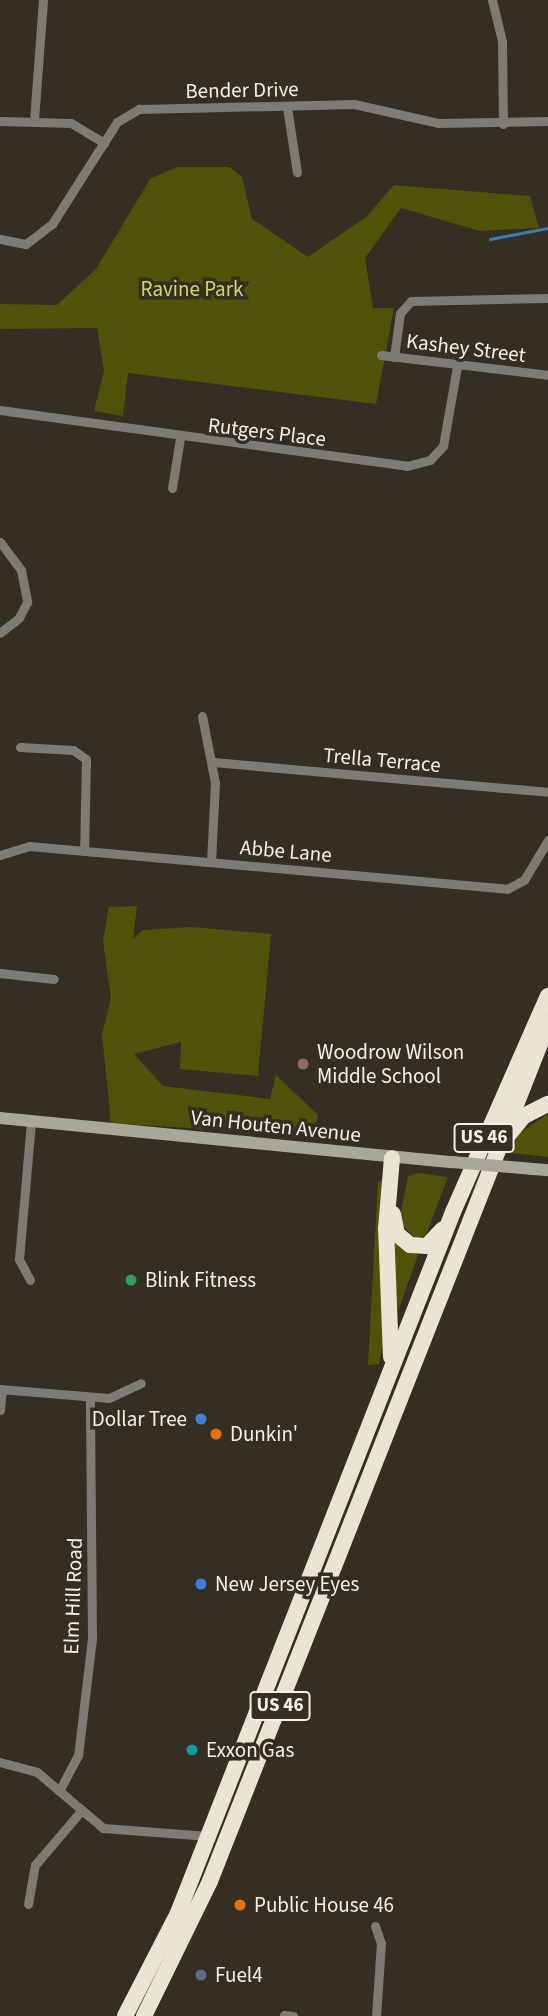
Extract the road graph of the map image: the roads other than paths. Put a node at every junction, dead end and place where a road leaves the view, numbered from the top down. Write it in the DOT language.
graph roads {
  1 [pos="43,0"];
  2 [pos="492,0"];
  3 [pos="287,107"];
  4 [pos="34,120"];
  5 [pos="0,121"];
  6 [pos="548,121"];
  7 [pos="503,124"];
  8 [pos="104,143"];
  9 [pos="297,172"];
  10 [pos="0,239"];
  11 [pos="548,298"];
  12 [pos="381,355"];
  13 [pos="394,357"];
  14 [pos="457,367"];
  15 [pos="548,375"];
  16 [pos="0,410"];
  17 [pos="180,438"];
  18 [pos="173,488"];
  19 [pos="0,542"];
  20 [pos="0,633"];
  21 [pos="202,716"];
  22 [pos="20,747"];
  23 [pos="213,762"];
  24 [pos="548,792"];
  25 [pos="548,840"];
  26 [pos="84,851"];
  27 [pos="0,856"];
  28 [pos="211,862"];
  29 [pos="0,973"];
  30 [pos="54,979"];
  31 [pos="548,996"];
  32 [pos="548,1024"];
  33 [pos="548,1104"];
  34 [pos="0,1118"];
  35 [pos="31,1121"];
  36 [pos="392,1158"];
  37 [pos="495,1158"];
  38 [pos="548,1170"];
  39 [pos="390,1187"];
  40 [pos="453,1212"];
  41 [pos="30,1280"];
  42 [pos="388,1373"];
  43 [pos="141,1382"];
  44 [pos="1,1389"];
  45 [pos="90,1397"];
  46 [pos="0,1410"];
  47 [pos="0,1762"];
  48 [pos="59,1791"];
  49 [pos="81,1811"];
  50 [pos="209,1836"];
  51 [pos="27,1904"];
  52 [pos="375,1926"];
  53 [pos="284,2015"];
  54 [pos="125,2016"];
  55 [pos="145,2016"];
  56 [pos="293,2016"];
  57 [pos="376,2016"];
  1 -- 4 [label="street"];
  2 -- 7 [label="street"];
  3 -- 7 [label="street, Bender Drive"];
  3 -- 8 [label="street, Bender Drive"];
  3 -- 9 [label="street"];
  4 -- 5 [label="street"];
  4 -- 8 [label="street"];
  6 -- 7 [label="street, Bender Drive"];
  8 -- 10 [label="street, Bender Drive"];
  11 -- 13 [label="street"];
  12 -- 13 [label="street, Kashey Street"];
  13 -- 14 [label="street, Kashey Street"];
  14 -- 15 [label="street, Kashey Street"];
  14 -- 17 [label="street, Rutgers Place"];
  16 -- 17 [label="street, Rutgers Place"];
  17 -- 18 [label="street"];
  19 -- 20 [label="street"];
  21 -- 23 [label="street"];
  22 -- 26 [label="street"];
  23 -- 24 [label="street, Trella Terrace"];
  23 -- 28 [label="street"];
  25 -- 28 [label="street, Abbe Lane"];
  26 -- 27 [label="street, Abbe Lane"];
  26 -- 28 [label="street, Abbe Lane"];
  29 -- 30 [label="street"];
  31 -- 40 [label="highway, US 46"];
  32 -- 37 [label="highway, US 46"];
  33 -- 37 [label="highway"];
  34 -- 35 [label="main road, Van Houten Avenue"];
  35 -- 36 [label="main road, Van Houten Avenue"];
  35 -- 41 [label="street"];
  36 -- 38 [label="main road, Van Houten Avenue, bridge"];
  36 -- 39 [label="highway"];
  37 -- 55 [label="highway, US 46"];
  39 -- 40 [label="highway"];
  39 -- 42 [label="highway"];
  40 -- 42 [label="highway, US 46"];
  42 -- 50 [label="highway, US 46"];
  43 -- 45 [label="street"];
  44 -- 45 [label="street"];
  44 -- 46 [label="street"];
  45 -- 48 [label="street, Elm Hill Road"];
  47 -- 48 [label="street"];
  48 -- 49 [label="street"];
  49 -- 50 [label="street"];
  49 -- 51 [label="street"];
  50 -- 54 [label="highway, US 46"];
  52 -- 57 [label="street"];
  53 -- 56 [label="street"];
}
